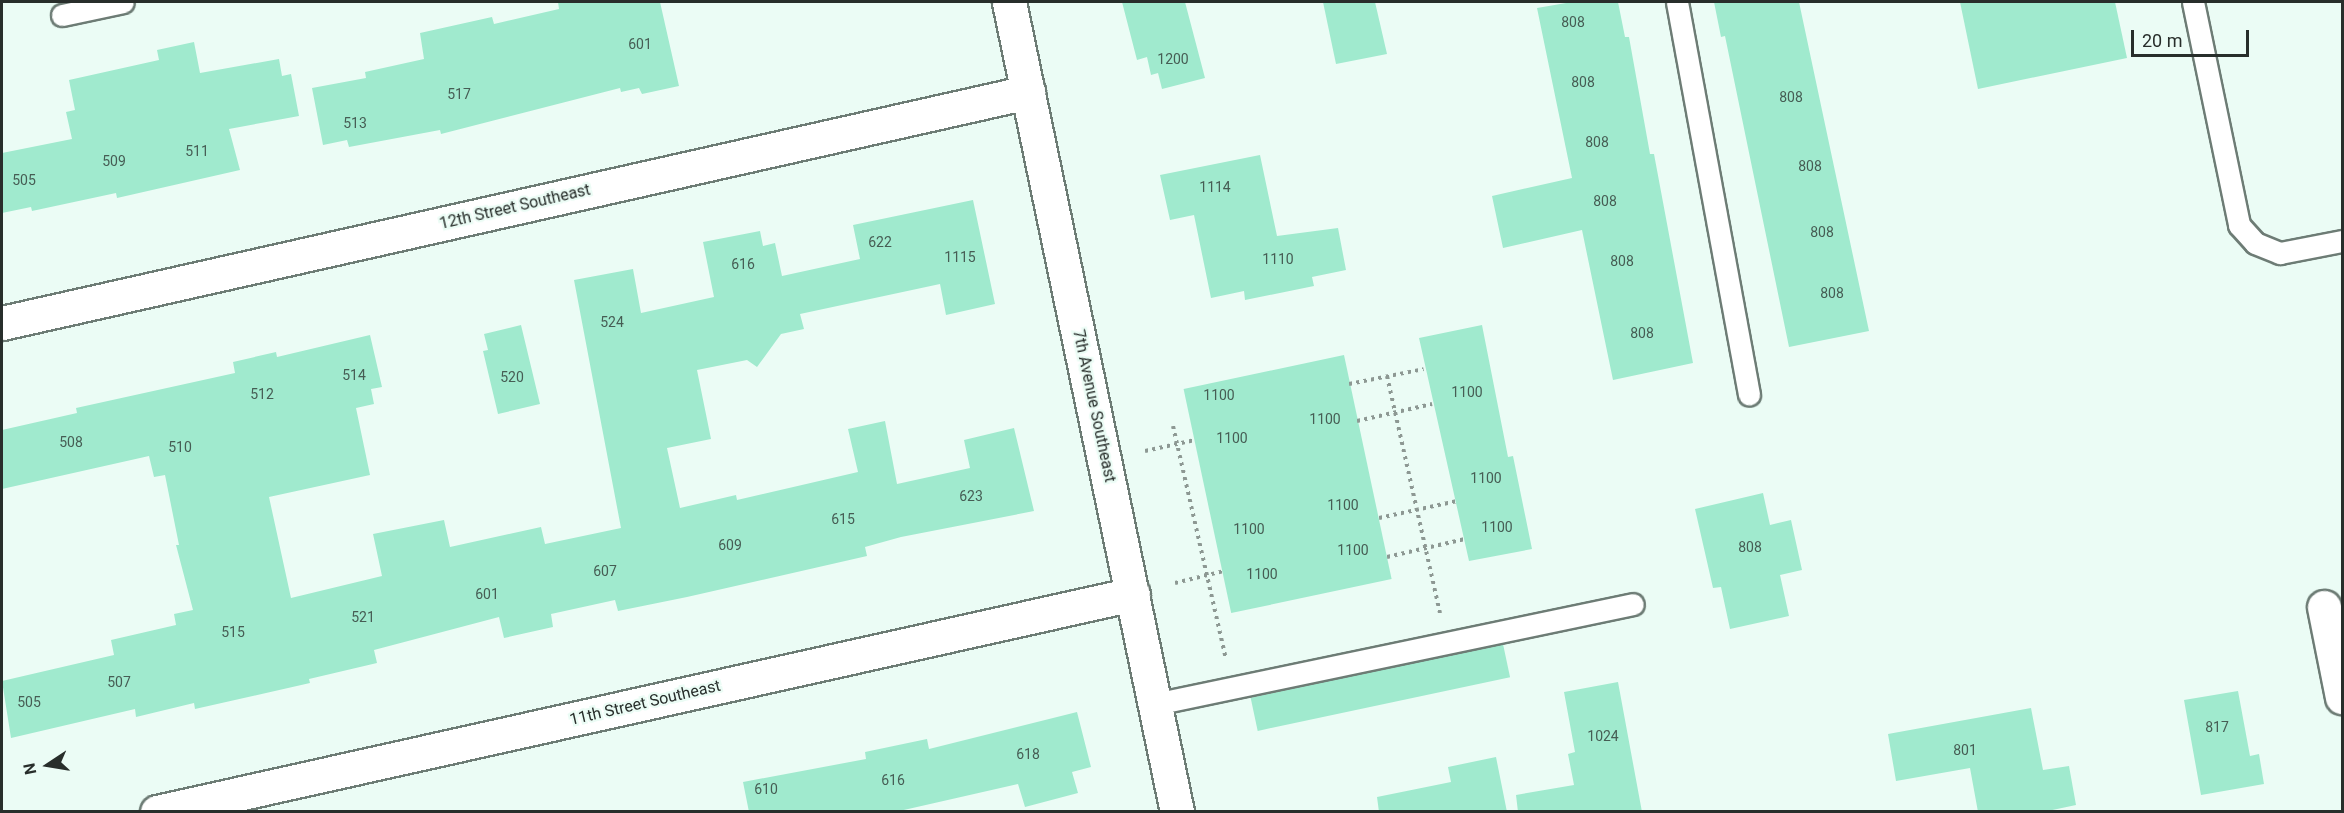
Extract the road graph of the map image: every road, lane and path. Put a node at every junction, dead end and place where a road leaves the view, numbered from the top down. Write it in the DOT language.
graph roads {
  1 [pos="123,2"];
  2 [pos="1009,2"];
  3 [pos="1677,2"];
  4 [pos="2193,2"];
  5 [pos="62,15"];
  6 [pos="1028,92"];
  7 [pos="2343,241"];
  8 [pos="2,323"];
  9 [pos="1424,369"];
  10 [pos="1387,376"];
  11 [pos="1349,384"];
  12 [pos="1749,394"];
  13 [pos="1432,404"];
  14 [pos="1395,412"];
  15 [pos="1357,420"];
  16 [pos="1173,426"];
  17 [pos="1195,440"];
  18 [pos="1176,444"];
  19 [pos="1145,451"];
  20 [pos="1457,501"];
  21 [pos="1417,510"];
  22 [pos="1379,518"];
  23 [pos="1465,539"];
  24 [pos="1425,548"];
  25 [pos="1388,557"];
  26 [pos="1224,571"];
  27 [pos="1206,575"];
  28 [pos="1175,582"];
  29 [pos="1133,594"];
  30 [pos="1633,604"];
  31 [pos="2332,620"];
  32 [pos="1447,643"];
  33 [pos="1232,688"];
  34 [pos="2343,697"];
  35 [pos="1155,704"];
  36 [pos="157,812"];
  37 [pos="1177,812"];
  1 -- 5 [label="lane"];
  2 -- 6 [label="street, 7th Avenue Southeast"];
  3 -- 12 [label="lane"];
  4 -- 7 [label="lane"];
  6 -- 8 [label="street, 12th Street Southeast"];
  6 -- 29 [label="street, 7th Avenue Southeast"];
  9 -- 10 [label="path"];
  10 -- 11 [label="path"];
  10 -- 14 [label="path"];
  13 -- 14 [label="path"];
  14 -- 15 [label="path"];
  14 -- 21 [label="path"];
  16 -- 18 [label="path"];
  17 -- 18 [label="path"];
  18 -- 19 [label="path"];
  18 -- 27 [label="path"];
  20 -- 21 [label="path"];
  21 -- 22 [label="path"];
  21 -- 24 [label="path"];
  23 -- 24 [label="path"];
  24 -- 25 [label="path"];
  24 -- 32 [label="path"];
  26 -- 27 [label="path"];
  27 -- 28 [label="path"];
  27 -- 33 [label="path"];
  29 -- 35 [label="street, 7th Avenue Southeast"];
  29 -- 36 [label="street, 11th Street Southeast"];
  30 -- 32 [label="lane"];
  31 -- 34 [label="street"];
  32 -- 33 [label="lane"];
  33 -- 35 [label="lane"];
  35 -- 37 [label="street, 7th Avenue Southeast"];
}
